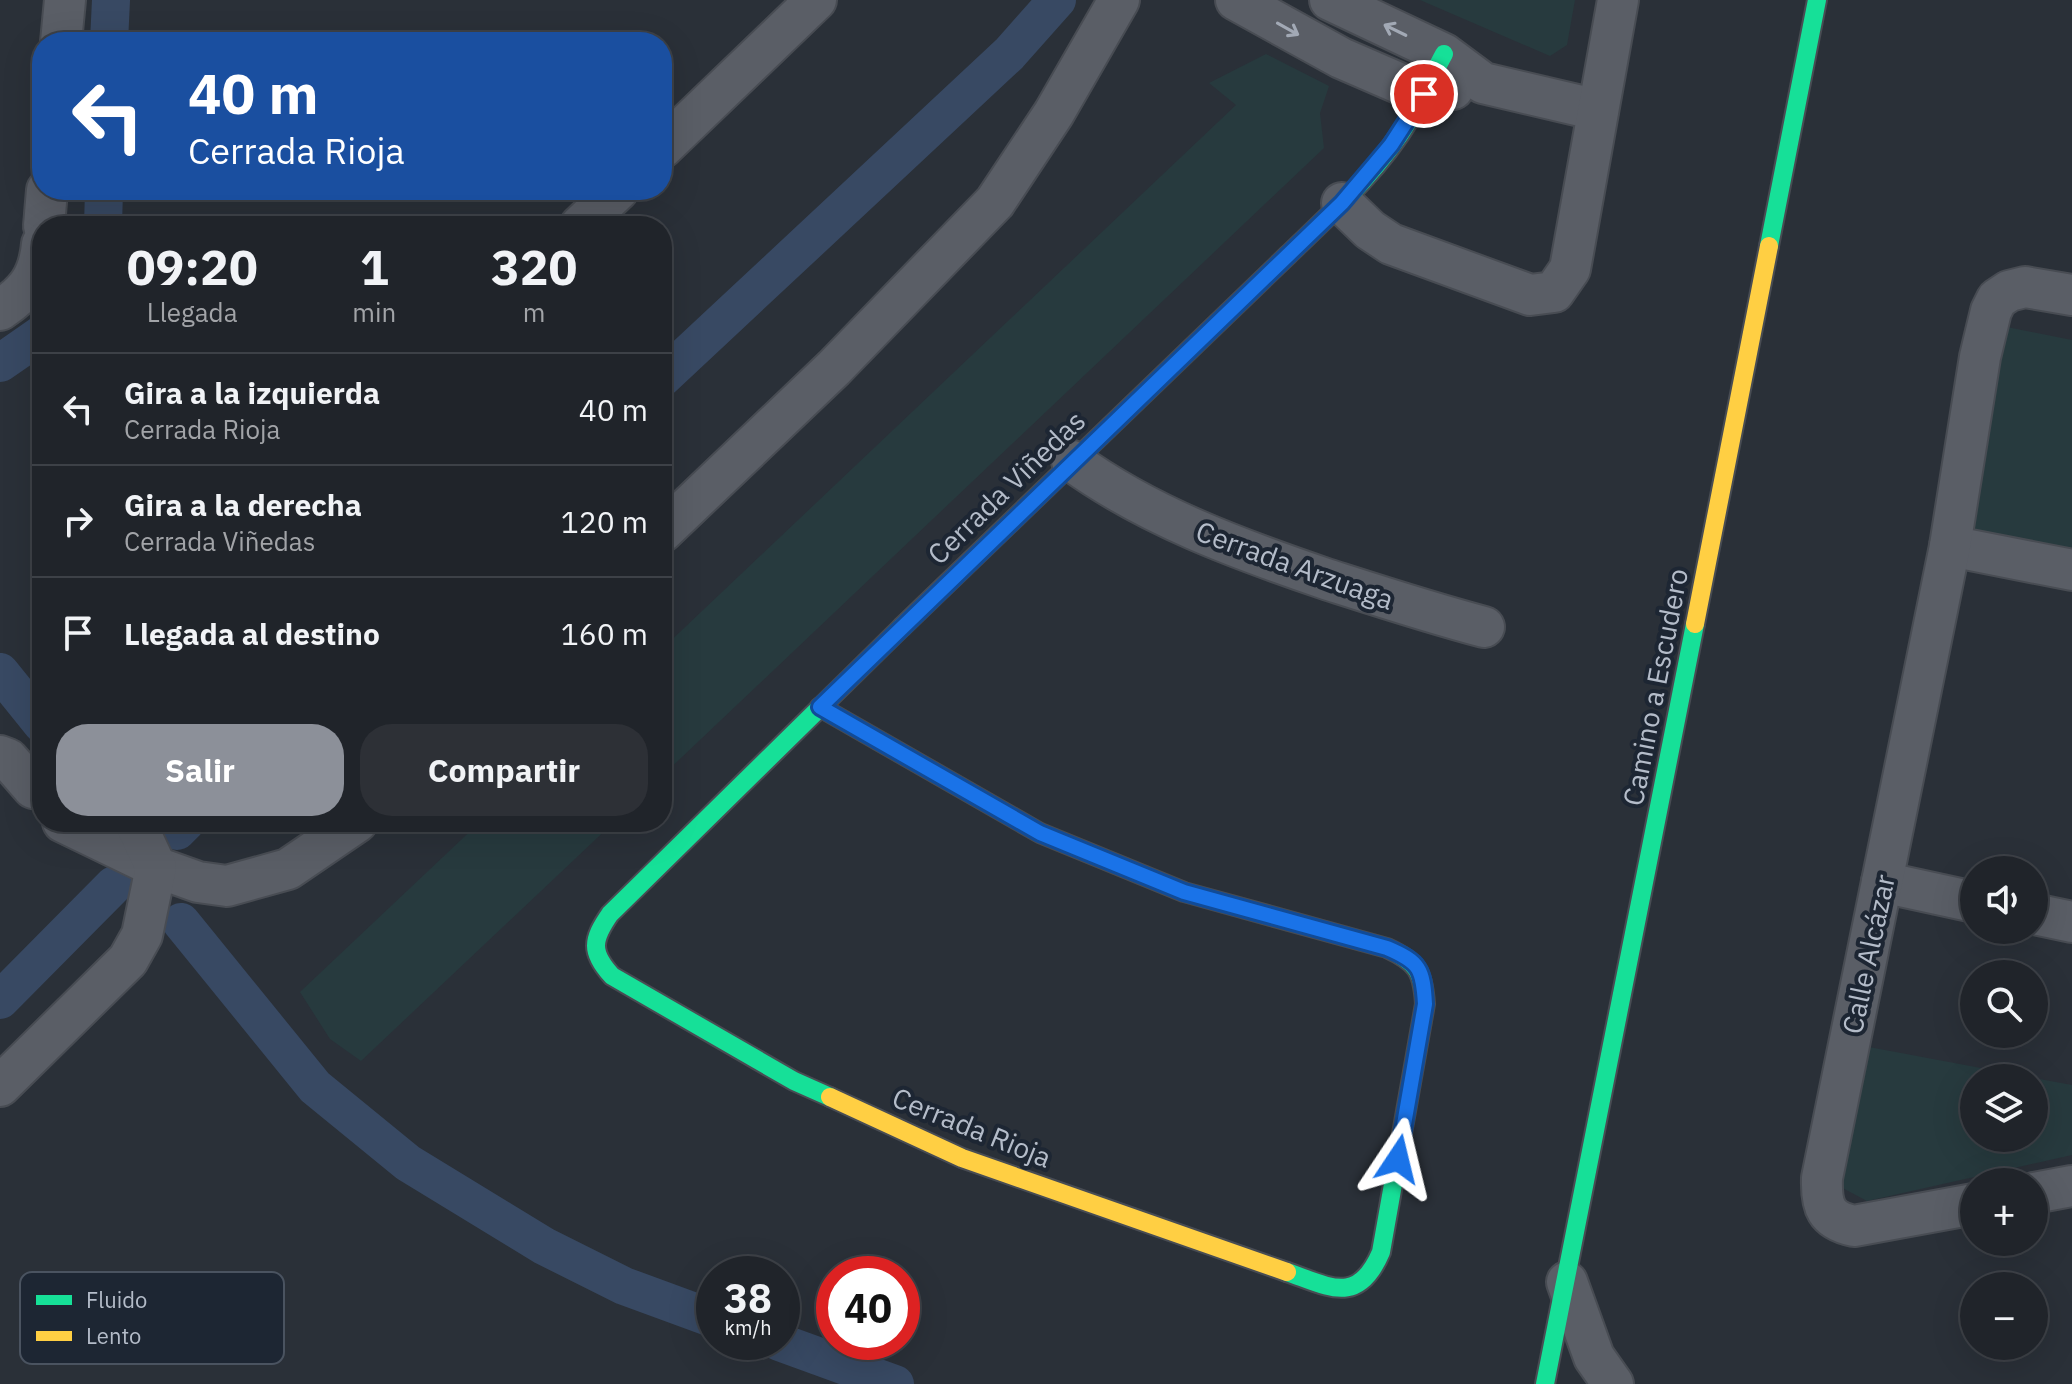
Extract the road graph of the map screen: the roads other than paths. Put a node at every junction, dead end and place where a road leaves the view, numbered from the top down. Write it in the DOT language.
graph roads {
  1 [pos="65,0"];
  2 [pos="816,0"];
  3 [pos="1119,0"];
  4 [pos="1237,0"];
  5 [pos="1330,0"];
  6 [pos="1618,0"];
  7 [pos="1817,0"];
  8 [pos="62,32"];
  9 [pos="1444,54"];
  10 [pos="1483,83"];
  11 [pos="1424,94"];
  12 [pos="1598,110"];
  13 [pos="672,138"];
  14 [pos="607,200"];
  15 [pos="1342,203"];
  16 [pos="591,216"];
  17 [pos="32,279"];
  18 [pos="2072,295"];
  19 [pos="0,310"];
  20 [pos="1072,461"];
  21 [pos="672,522"];
  22 [pos="1950,546"];
  23 [pos="2072,570"];
  24 [pos="1484,627"];
  25 [pos="820,707"];
  26 [pos="0,756"];
  27 [pos="32,784"];
  28 [pos="84,832"];
  29 [pos="140,832"];
  30 [pos="342,832"];
  31 [pos="156,867"];
  32 [pos="1882,882"];
  33 [pos="1960,899"];
  34 [pos="2048,917"];
  35 [pos="2072,922"];
  36 [pos="594,947"];
  37 [pos="0,1086"];
  38 [pos="2072,1186"];
  39 [pos="2048,1190"];
  40 [pos="1960,1207"];
  41 [pos="1567,1282"];
  42 [pos="1545,1384"];
  43 [pos="1613,1384"];
  1 -- 8 [label="street"];
  2 -- 13 [label="street"];
  3 -- 21 [label="street"];
  4 -- 11 [label="street, one-way"];
  9 -- 5 [label="street, one-way"];
  6 -- 12 [label="street"];
  7 -- 41 [label="street, Camino a Escudero"];
  9 -- 10 [label="street"];
  9 -- 11 [label="street, Cerrada Viñedas"];
  10 -- 11 [label="street"];
  10 -- 12 [label="street"];
  11 -- 15 [label="street, Cerrada Viñedas"];
  12 -- 15 [label="street"];
  14 -- 16 [label="street"];
  15 -- 20 [label="street, Cerrada Viñedas"];
  17 -- 19 [label="street"];
  18 -- 22 [label="street, Calle Alcázar"];
  20 -- 24 [label="street, Cerrada Arzuaga"];
  20 -- 25 [label="street, Cerrada Viñedas"];
  22 -- 23 [label="street"];
  22 -- 32 [label="street, Calle Alcázar"];
  25 -- 36 [label="street, Cerrada Viñedas"];
  25 -- 36 [label="street, Cerrada Rioja"];
  26 -- 27 [label="street"];
  28 -- 31 [label="street"];
  29 -- 31 [label="street"];
  30 -- 31 [label="street"];
  31 -- 37 [label="street"];
  32 -- 33 [label="street"];
  32 -- 40 [label="street, Calle Alcázar"];
  34 -- 35 [label="street"];
  38 -- 39 [label="street"];
  41 -- 42 [label="street, Camino a Escudero"];
  41 -- 43 [label="street"];
}
